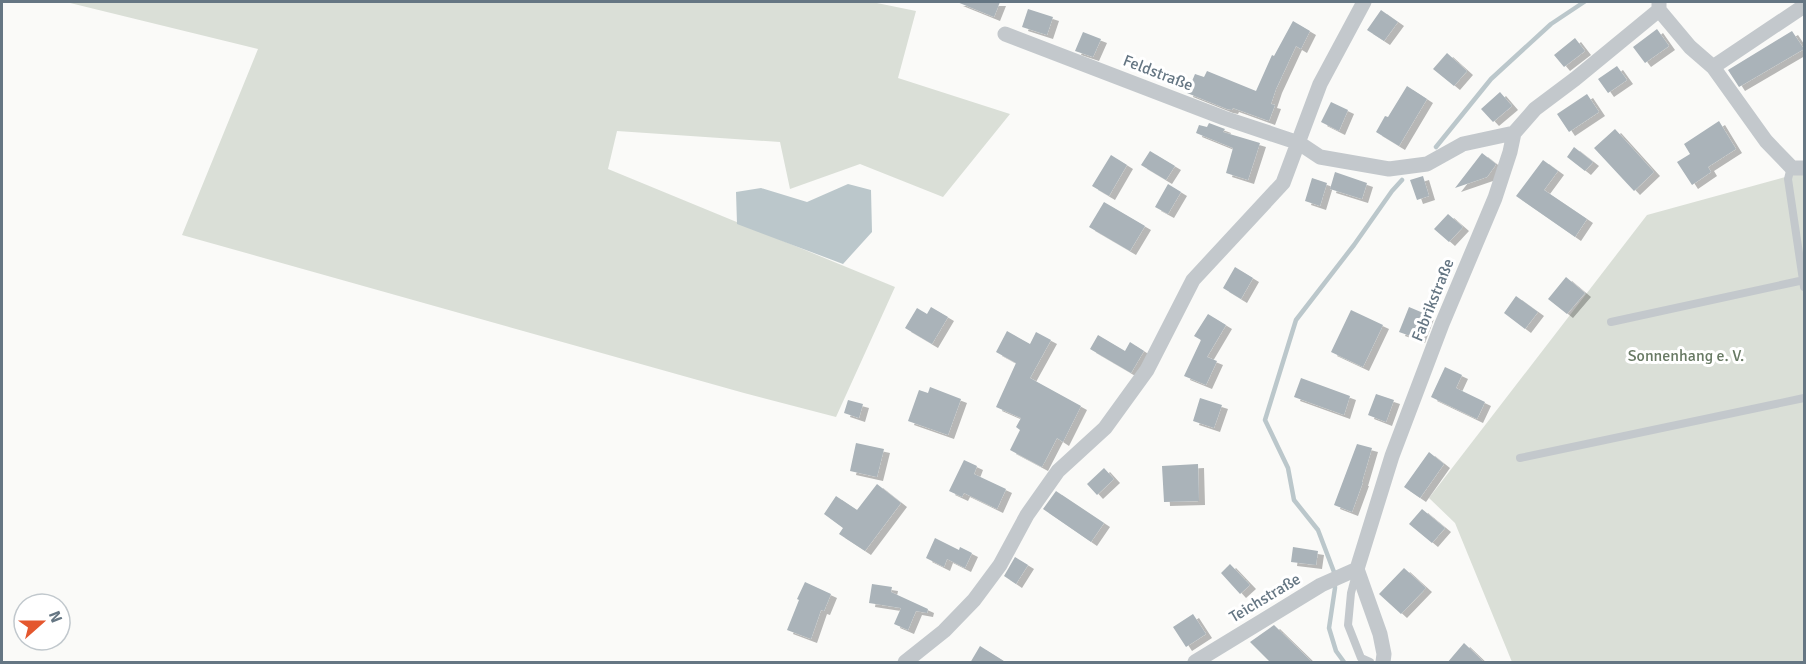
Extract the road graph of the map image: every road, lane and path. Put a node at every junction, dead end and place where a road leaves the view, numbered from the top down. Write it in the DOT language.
graph roads {
  1 [pos="1364,2"];
  2 [pos="1659,6"];
  3 [pos="1804,6"];
  4 [pos="1005,34"];
  5 [pos="1713,67"];
  6 [pos="1514,133"];
  7 [pos="1299,143"];
  8 [pos="1798,167"];
  9 [pos="1804,284"];
  10 [pos="1611,322"];
  11 [pos="1804,398"];
  12 [pos="1520,458"];
  13 [pos="1350,573"];
  14 [pos="905,663"];
  15 [pos="1195,663"];
  16 [pos="1370,663"];
  17 [pos="1383,663"];
  1 -- 7 [label="street"];
  2 -- 5 [label="street, Fabrikstraße"];
  2 -- 6 [label="street, Fabrikstraße"];
  3 -- 5 [label="street"];
  4 -- 7 [label="street, Feldstraße"];
  5 -- 8 [label="street, Fabrikstraße"];
  6 -- 7 [label="street, Feldstraße"];
  6 -- 13 [label="street, Fabrikstraße"];
  7 -- 14 [label="street"];
  8 -- 9 [label="lane"];
  9 -- 10 [label="lane"];
  11 -- 12 [label="lane"];
  13 -- 15 [label="street, Teichstraße"];
  13 -- 16 [label="lane"];
  13 -- 17 [label="street"];
}
